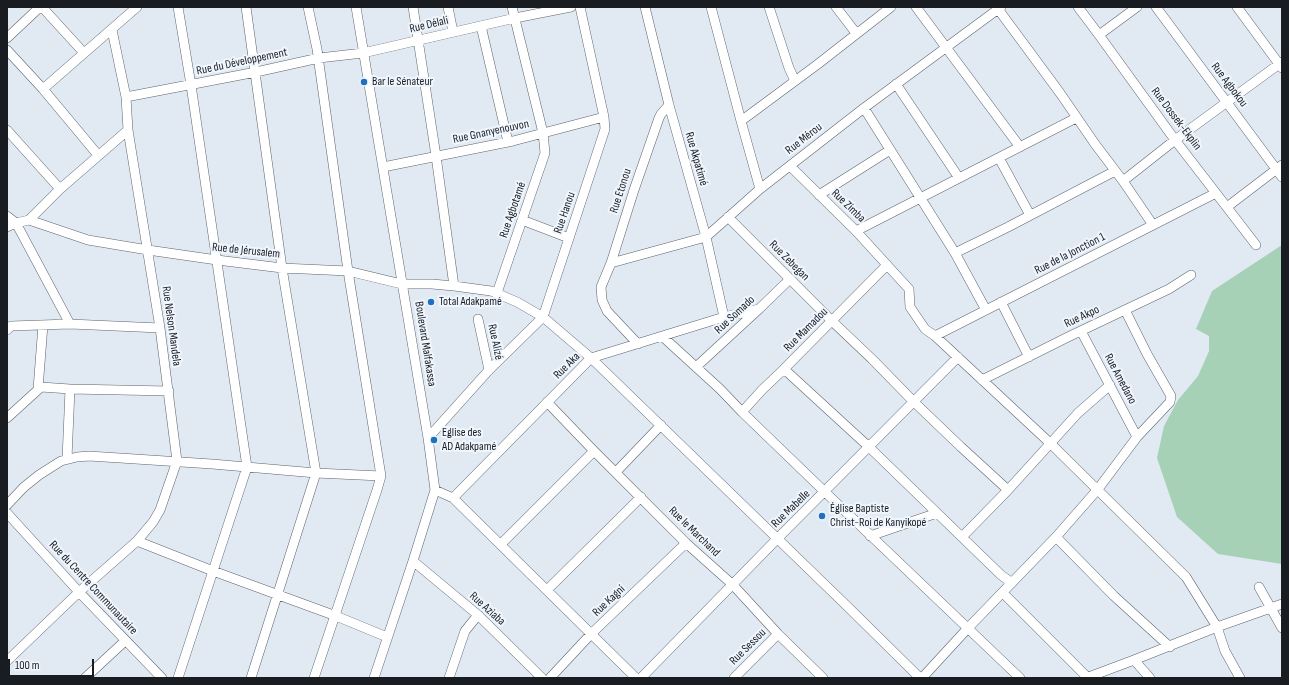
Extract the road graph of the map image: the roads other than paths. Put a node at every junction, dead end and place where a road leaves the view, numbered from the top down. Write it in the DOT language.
graph roads {
  1 [pos="41,7"];
  2 [pos="137,7"];
  3 [pos="178,7"];
  4 [pos="246,7"];
  5 [pos="308,7"];
  6 [pos="356,7"];
  7 [pos="413,7"];
  8 [pos="448,7"];
  9 [pos="512,7"];
  10 [pos="571,7"];
  11 [pos="580,7"];
  12 [pos="645,7"];
  13 [pos="711,7"];
  14 [pos="769,7"];
  15 [pos="836,7"];
  16 [pos="891,7"];
  17 [pos="916,7"];
  18 [pos="1078,7"];
  19 [pos="1137,7"];
  20 [pos="1156,7"];
  21 [pos="1237,7"];
  22 [pos="1000,8"];
  23 [pos="515,18"];
  24 [pos="481,26"];
  25 [pos="112,30"];
  26 [pos="453,32"];
  27 [pos="856,33"];
  28 [pos="1100,35"];
  29 [pos="7,38"];
  30 [pos="418,40"];
  31 [pos="946,48"];
  32 [pos="7,50"];
  33 [pos="84,53"];
  34 [pos="364,53"];
  35 [pos="319,58"];
  36 [pos="1281,65"];
  37 [pos="256,72"];
  38 [pos="795,81"];
  39 [pos="896,84"];
  40 [pos="191,85"];
  41 [pos="43,88"];
  42 [pos="126,97"];
  43 [pos="1227,102"];
  44 [pos="668,105"];
  45 [pos="864,108"];
  46 [pos="604,117"];
  47 [pos="1076,118"];
  48 [pos="741,121"];
  49 [pos="7,130"];
  50 [pos="128,130"];
  51 [pos="543,133"];
  52 [pos="1175,140"];
  53 [pos="508,142"];
  54 [pos="1020,147"];
  55 [pos="890,150"];
  56 [pos="98,155"];
  57 [pos="436,156"];
  58 [pos="999,158"];
  59 [pos="790,166"];
  60 [pos="383,167"];
  61 [pos="1115,171"];
  62 [pos="1280,171"];
  63 [pos="959,178"];
  64 [pos="1123,180"];
  65 [pos="760,188"];
  66 [pos="60,189"];
  67 [pos="1216,193"];
  68 [pos="819,194"];
  69 [pos="921,198"];
  70 [pos="1227,207"];
  71 [pos="1030,215"];
  72 [pos="7,216"];
  73 [pos="728,217"];
  74 [pos="29,220"];
  75 [pos="522,220"];
  76 [pos="16,223"];
  77 [pos="1153,225"];
  78 [pos="7,228"];
  79 [pos="856,231"];
  80 [pos="706,237"];
  81 [pos="569,238"];
  82 [pos="1256,245"];
  83 [pos="148,250"];
  84 [pos="955,253"];
  85 [pos="217,260"];
  86 [pos="611,263"];
  87 [pos="887,265"];
  88 [pos="282,268"];
  89 [pos="348,271"];
  90 [pos="1191,275"];
  91 [pos="790,279"];
  92 [pos="402,284"];
  93 [pos="454,286"];
  94 [pos="497,293"];
  95 [pos="1001,302"];
  96 [pos="759,309"];
  97 [pos="986,310"];
  98 [pos="1124,310"];
  99 [pos="7,317"];
  100 [pos="543,317"];
  101 [pos="724,317"];
  102 [pos="478,319"];
  103 [pos="832,322"];
  104 [pos="70,324"];
  105 [pos="43,325"];
  106 [pos="9,328"];
  107 [pos="160,328"];
  108 [pos="1081,331"];
  109 [pos="662,336"];
  110 [pos="935,336"];
  111 [pos="638,344"];
  112 [pos="958,357"];
  113 [pos="1029,357"];
  114 [pos="591,358"];
  115 [pos="696,367"];
  116 [pos="784,369"];
  117 [pos="489,370"];
  118 [pos="982,380"];
  119 [pos="1110,385"];
  120 [pos="38,389"];
  121 [pos="70,389"];
  122 [pos="168,391"];
  123 [pos="547,402"];
  124 [pos="914,402"];
  125 [pos="742,412"];
  126 [pos="7,418"];
  127 [pos="660,425"];
  128 [pos="1137,437"];
  129 [pos="428,438"];
  130 [pos="1050,443"];
  131 [pos="868,447"];
  132 [pos="594,451"];
  133 [pos="67,459"];
  134 [pos="177,461"];
  135 [pos="247,467"];
  136 [pos="616,472"];
  137 [pos="316,473"];
  138 [pos="381,476"];
  139 [pos="1098,489"];
  140 [pos="435,490"];
  141 [pos="1008,490"];
  142 [pos="824,492"];
  143 [pos="641,496"];
  144 [pos="454,498"];
  145 [pos="7,505"];
  146 [pos="7,513"];
  147 [pos="937,513"];
  148 [pos="870,536"];
  149 [pos="962,537"];
  150 [pos="1056,537"];
  151 [pos="777,539"];
  152 [pos="137,541"];
  153 [pos="686,543"];
  154 [pos="501,544"];
  155 [pos="413,561"];
  156 [pos="213,570"];
  157 [pos="1012,584"];
  158 [pos="733,585"];
  159 [pos="1259,587"];
  160 [pos="547,590"];
  161 [pos="79,592"];
  162 [pos="1003,593"];
  163 [pos="277,594"];
  164 [pos="1282,604"];
  165 [pos="1270,609"];
  166 [pos="478,615"];
  167 [pos="336,616"];
  168 [pos="1218,627"];
  169 [pos="968,628"];
  170 [pos="1282,628"];
  171 [pos="591,634"];
  172 [pos="778,634"];
  173 [pos="387,638"];
  174 [pos="125,641"];
  175 [pos="1170,646"];
  176 [pos="1134,660"];
  177 [pos="7,661"];
  178 [pos="451,677"];
  179 [pos="85,678"];
  180 [pos="162,678"];
  181 [pos="178,678"];
  182 [pos="251,678"];
  183 [pos="314,678"];
  184 [pos="374,678"];
  185 [pos="542,678"];
  186 [pos="550,678"];
  187 [pos="636,678"];
  188 [pos="641,678"];
  189 [pos="734,678"];
  190 [pos="823,678"];
  191 [pos="921,678"];
  192 [pos="1020,678"];
  193 [pos="1087,678"];
  194 [pos="1150,678"];
  195 [pos="1240,678"];
  1 -- 29 [label="street"];
  1 -- 33 [label="street"];
  2 -- 25 [label="street"];
  3 -- 40 [label="street"];
  4 -- 37 [label="street"];
  5 -- 35 [label="street"];
  6 -- 34 [label="street, Boulevard Malfakassa"];
  7 -- 30 [label="street"];
  8 -- 26 [label="street"];
  9 -- 23 [label="street, Rue Agbotamé"];
  10 -- 23 [label="street, Rue Délali"];
  11 -- 46 [label="street, Rue Hanou"];
  12 -- 44 [label="street, Rue Akpatimé"];
  13 -- 48 [label="street"];
  14 -- 38 [label="street"];
  15 -- 27 [label="street"];
  16 -- 27 [label="street"];
  17 -- 31 [label="street"];
  18 -- 28 [label="street, Rue Dossek-Ekplin"];
  19 -- 28 [label="street"];
  20 -- 43 [label="street, Rue Agbokou"];
  21 -- 36 [label="street"];
  22 -- 31 [label="street, Rue Mérou"];
  22 -- 47 [label="street"];
  23 -- 24 [label="street, Rue Délali"];
  23 -- 51 [label="street, Rue Agbotamé"];
  24 -- 26 [label="street, Rue Délali"];
  24 -- 53 [label="street"];
  25 -- 33 [label="street"];
  25 -- 42 [label="street, Rue Nelson Mandela"];
  26 -- 30 [label="street, Rue Délali"];
  27 -- 38 [label="street"];
  28 -- 52 [label="street, Rue Dossek-Ekplin"];
  30 -- 34 [label="street, Rue Délali"];
  30 -- 57 [label="street"];
  31 -- 39 [label="street, Rue Mérou"];
  31 -- 54 [label="street"];
  32 -- 41 [label="street"];
  33 -- 41 [label="street"];
  34 -- 35 [label="street, Rue du Développement"];
  34 -- 60 [label="street, Boulevard Malfakassa"];
  35 -- 37 [label="street, Rue du Développement"];
  35 -- 89 [label="street"];
  36 -- 43 [label="street"];
  37 -- 40 [label="street, Rue du Développement"];
  37 -- 88 [label="street"];
  38 -- 48 [label="street"];
  39 -- 45 [label="street, Rue Mérou"];
  39 -- 63 [label="street"];
  40 -- 42 [label="street, Rue du Développement"];
  40 -- 85 [label="street"];
  41 -- 56 [label="street"];
  42 -- 50 [label="street, Rue Nelson Mandela"];
  43 -- 52 [label="street"];
  43 -- 62 [label="street, Rue Agbokou"];
  44 -- 80 [label="street, Rue Akpatimé"];
  44 -- 86 [label="street, Rue Etonou"];
  45 -- 55 [label="street"];
  45 -- 59 [label="street, Rue Mérou"];
  46 -- 51 [label="street, Rue Gnanyenouvon"];
  46 -- 81 [label="street, Rue Hanou"];
  47 -- 54 [label="street"];
  47 -- 61 [label="street"];
  48 -- 65 [label="street"];
  49 -- 66 [label="street"];
  50 -- 56 [label="street"];
  50 -- 83 [label="street, Rue Nelson Mandela"];
  51 -- 53 [label="street, Rue Gnanyenouvon"];
  51 -- 75 [label="street, Rue Agbotamé"];
  52 -- 64 [label="street"];
  52 -- 67 [label="street, Rue Dossek-Ekplin"];
  53 -- 57 [label="street, Rue Gnanyenouvon"];
  54 -- 58 [label="street"];
  55 -- 68 [label="street"];
  55 -- 69 [label="street"];
  56 -- 66 [label="street"];
  57 -- 60 [label="street, Rue Gnanyenouvon"];
  57 -- 93 [label="street"];
  58 -- 63 [label="street"];
  58 -- 71 [label="street"];
  59 -- 65 [label="street, Rue Mérou"];
  59 -- 68 [label="street, Rue Zimba"];
  60 -- 92 [label="street, Boulevard Malfakassa"];
  61 -- 64 [label="street"];
  61 -- 71 [label="street"];
  62 -- 70 [label="street"];
  63 -- 69 [label="street"];
  64 -- 77 [label="street"];
  65 -- 73 [label="street, Rue Mérou"];
  66 -- 74 [label="street"];
  67 -- 70 [label="street, Rue Dossek-Ekplin"];
  67 -- 77 [label="street, Rue de la Jonction 1"];
  68 -- 79 [label="street, Rue Zimba"];
  69 -- 79 [label="street"];
  69 -- 84 [label="street"];
  70 -- 82 [label="street, Rue Dossek-Ekplin"];
  71 -- 84 [label="street"];
  72 -- 76 [label="street"];
  73 -- 80 [label="street, Rue Mérou"];
  73 -- 91 [label="street, Rue Zebegan"];
  74 -- 76 [label="street"];
  74 -- 83 [label="street, Rue de Jérusalem"];
  75 -- 81 [label="street"];
  75 -- 94 [label="street, Rue Agbotamé"];
  76 -- 78 [label="street"];
  76 -- 104 [label="street"];
  77 -- 95 [label="street, Rue de la Jonction 1"];
  79 -- 87 [label="street, Rue Zimba"];
  80 -- 86 [label="street, Rue Mérou"];
  80 -- 101 [label="street, Rue Akpatimé"];
  81 -- 100 [label="street, Rue Hanou"];
  83 -- 85 [label="street, Rue de Jérusalem"];
  83 -- 107 [label="street, Rue Nelson Mandela"];
  84 -- 97 [label="street"];
  85 -- 88 [label="street, Rue de Jérusalem"];
  85 -- 135 [label="street"];
  86 -- 111 [label="street, Rue Etonou"];
  87 -- 103 [label="street, Rue Mamadou"];
  87 -- 110 [label="street, Rue Zimba"];
  88 -- 89 [label="street, Rue de Jérusalem"];
  88 -- 137 [label="street"];
  89 -- 92 [label="street, Rue de Jérusalem"];
  89 -- 138 [label="street"];
  90 -- 98 [label="street, Rue Akpo"];
  91 -- 96 [label="street, Rue Somado"];
  91 -- 103 [label="street, Rue Zebegan"];
  92 -- 93 [label="street, Rue de Jérusalem"];
  92 -- 129 [label="street, Boulevard Malfakassa"];
  93 -- 94 [label="street, Rue de Jérusalem"];
  94 -- 100 [label="street, Rue de Jérusalem"];
  95 -- 97 [label="street, Rue de la Jonction 1"];
  95 -- 113 [label="street"];
  96 -- 101 [label="street, Rue Aka"];
  96 -- 115 [label="street, Rue Somado"];
  97 -- 110 [label="street, Rue de la Jonction 1"];
  98 -- 108 [label="street, Rue Akpo"];
  98 -- 128 [label="street"];
  99 -- 106 [label="street"];
  100 -- 114 [label="street, Rue de Jérusalem"];
  100 -- 117 [label="street"];
  101 -- 109 [label="street, Rue Aka"];
  102 -- 117 [label="street, Rue Alizé"];
  103 -- 116 [label="street, Rue Mamadou"];
  103 -- 124 [label="street, Rue Zebegan"];
  104 -- 105 [label="street"];
  104 -- 107 [label="street"];
  105 -- 106 [label="street"];
  105 -- 120 [label="street"];
  107 -- 122 [label="street, Rue Nelson Mandela"];
  108 -- 113 [label="street, Rue Akpo"];
  108 -- 119 [label="street, Rue Amedano"];
  109 -- 111 [label="street, Rue Aka"];
  109 -- 115 [label="street"];
  110 -- 112 [label="street, Rue Zimba"];
  111 -- 114 [label="street, Rue Aka"];
  112 -- 118 [label="street, Rue Zimba"];
  112 -- 124 [label="street, Rue Mabelle"];
  113 -- 118 [label="street, Rue Akpo"];
  114 -- 123 [label="street, Rue Aka"];
  114 -- 127 [label="street, Rue de Jérusalem"];
  115 -- 125 [label="street"];
  116 -- 125 [label="street, Rue Mamadou"];
  116 -- 131 [label="street"];
  117 -- 129 [label="street"];
  118 -- 130 [label="street, Rue Zimba"];
  119 -- 128 [label="street, Rue Amedano"];
  119 -- 130 [label="street"];
  120 -- 121 [label="street"];
  120 -- 126 [label="street"];
  121 -- 122 [label="street"];
  121 -- 133 [label="street"];
  122 -- 134 [label="street, Rue Nelson Mandela"];
  123 -- 132 [label="street, Rue le Marchand"];
  123 -- 144 [label="street, Rue Aka"];
  124 -- 131 [label="street, Rue Mabelle"];
  124 -- 141 [label="street, Rue Zebegan"];
  125 -- 142 [label="street"];
  127 -- 136 [label="street"];
  127 -- 151 [label="street, Rue de Jérusalem"];
  128 -- 139 [label="street"];
  129 -- 140 [label="street, Boulevard Malfakassa"];
  130 -- 139 [label="street, Rue Zimba"];
  130 -- 141 [label="street"];
  131 -- 142 [label="street, Rue Mabelle"];
  131 -- 147 [label="street"];
  132 -- 136 [label="street, Rue le Marchand"];
  132 -- 154 [label="street"];
  133 -- 134 [label="street"];
  133 -- 145 [label="street"];
  134 -- 135 [label="street"];
  134 -- 152 [label="street, Rue Nelson Mandela"];
  135 -- 137 [label="street"];
  135 -- 156 [label="street"];
  136 -- 143 [label="street, Rue le Marchand"];
  137 -- 138 [label="street"];
  137 -- 163 [label="street"];
  138 -- 167 [label="street"];
  139 -- 150 [label="street"];
  139 -- 168 [label="street, Rue Zimba"];
  140 -- 144 [label="street"];
  140 -- 155 [label="street, Boulevard Malfakassa"];
  141 -- 149 [label="street"];
  142 -- 148 [label="street"];
  142 -- 151 [label="street, Rue Mabelle"];
  143 -- 153 [label="street, Rue le Marchand"];
  143 -- 160 [label="street"];
  144 -- 154 [label="street"];
  146 -- 161 [label="street, Rue du Centre Communautaire"];
  147 -- 148 [label="street"];
  147 -- 149 [label="street"];
  148 -- 169 [label="street"];
  149 -- 157 [label="street"];
  150 -- 157 [label="street"];
  150 -- 175 [label="street"];
  151 -- 158 [label="street, Rue Mabelle"];
  151 -- 191 [label="street, Rue de Jérusalem"];
  152 -- 156 [label="street"];
  152 -- 161 [label="street, Rue Nelson Mandela"];
  153 -- 158 [label="street, Rue le Marchand"];
  153 -- 171 [label="street, Rue Kagni"];
  154 -- 160 [label="street"];
  155 -- 166 [label="street, Rue Aziaba"];
  155 -- 173 [label="street, Boulevard Malfakassa"];
  156 -- 163 [label="street"];
  156 -- 181 [label="street"];
  157 -- 162 [label="street"];
  158 -- 172 [label="street, Rue le Marchand"];
  158 -- 188 [label="street, Rue Mabelle"];
  159 -- 165 [label="street"];
  160 -- 171 [label="street"];
  161 -- 174 [label="street, Rue du Centre Communautaire"];
  161 -- 177 [label="street, Rue Nelson Mandela"];
  162 -- 169 [label="street"];
  162 -- 193 [label="street"];
  163 -- 167 [label="street"];
  163 -- 182 [label="street"];
  164 -- 165 [label="street"];
  165 -- 168 [label="street"];
  165 -- 170 [label="street"];
  166 -- 178 [label="street"];
  166 -- 185 [label="street, Rue Aziaba"];
  167 -- 173 [label="street"];
  167 -- 183 [label="street"];
  168 -- 175 [label="street"];
  168 -- 195 [label="street, Rue Zimba"];
  169 -- 191 [label="street"];
  169 -- 192 [label="street"];
  171 -- 186 [label="street, Rue Kagni"];
  171 -- 187 [label="street"];
  172 -- 189 [label="street, Rue Sessou"];
  172 -- 190 [label="street, Rue le Marchand"];
  173 -- 184 [label="street, Boulevard Malfakassa"];
  174 -- 179 [label="street"];
  174 -- 180 [label="street, Rue du Centre Communautaire"];
  175 -- 176 [label="street"];
  176 -- 193 [label="street"];
  176 -- 194 [label="street"];
}
